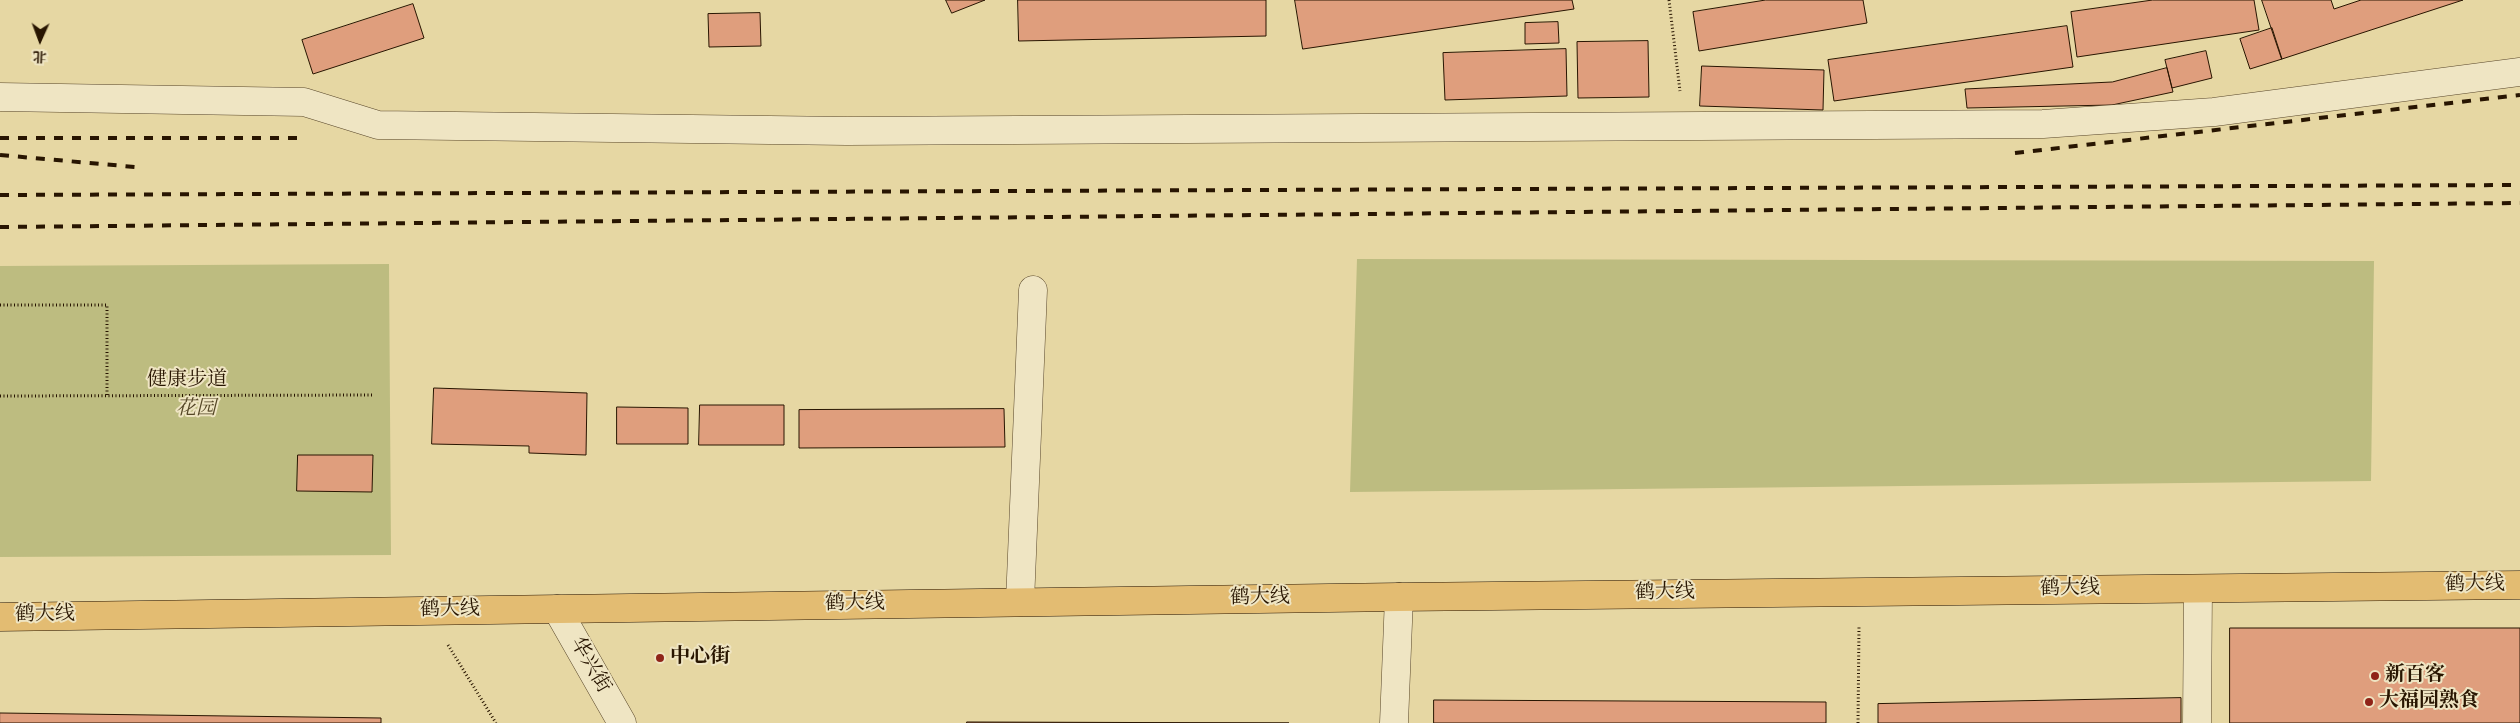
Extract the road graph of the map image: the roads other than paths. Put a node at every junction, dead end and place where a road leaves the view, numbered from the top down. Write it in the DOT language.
graph roads {
  1 [pos="2520,72"];
  2 [pos="0,97"];
  3 [pos="1033,290"];
  4 [pos="2520,585"];
  5 [pos="2198,589"];
  6 [pos="1399,597"];
  7 [pos="1020,602"];
  8 [pos="557,609"];
  9 [pos="0,617"];
  10 [pos="622,723"];
  11 [pos="1394,723"];
  12 [pos="2197,723"];
  1 -- 2 [label="street"];
  3 -- 7 [label="street"];
  4 -- 5 [label="highway, 鹤大线"];
  5 -- 6 [label="highway, 鹤大线"];
  5 -- 12 [label="street"];
  6 -- 7 [label="highway, 鹤大线"];
  6 -- 11 [label="street"];
  7 -- 8 [label="highway, 鹤大线"];
  8 -- 9 [label="highway, 鹤大线"];
  8 -- 10 [label="street, 华兴街"];
}
